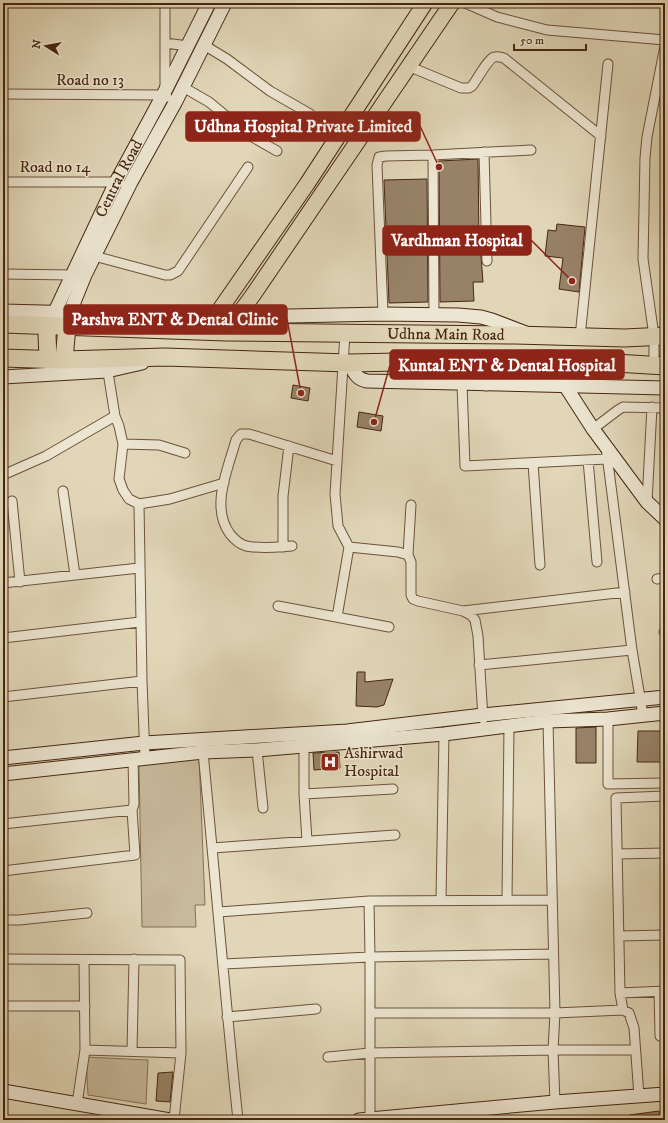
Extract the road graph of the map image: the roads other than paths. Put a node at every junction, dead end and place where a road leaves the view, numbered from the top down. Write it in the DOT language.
graph roads {
  1 [pos="165,3"];
  2 [pos="209,3"];
  3 [pos="225,3"];
  4 [pos="425,3"];
  5 [pos="452,3"];
  6 [pos="465,3"];
  7 [pos="665,40"];
  8 [pos="165,43"];
  9 [pos="204,45"];
  10 [pos="188,46"];
  11 [pos="665,46"];
  12 [pos="608,64"];
  13 [pos="408,66"];
  14 [pos="183,87"];
  15 [pos="164,93"];
  16 [pos="3,94"];
  17 [pos="176,101"];
  18 [pos="310,114"];
  19 [pos="601,136"];
  20 [pos="531,150"];
  21 [pos="277,151"];
  22 [pos="484,152"];
  23 [pos="433,155"];
  24 [pos="248,167"];
  25 [pos="3,182"];
  26 [pos="116,182"];
  27 [pos="131,182"];
  28 [pos="94,256"];
  29 [pos="487,261"];
  30 [pos="3,274"];
  31 [pos="72,275"];
  32 [pos="3,311"];
  33 [pos="383,314"];
  34 [pos="434,315"];
  35 [pos="216,316"];
  36 [pos="238,317"];
  37 [pos="52,319"];
  38 [pos="68,319"];
  39 [pos="3,324"];
  40 [pos="205,331"];
  41 [pos="226,332"];
  42 [pos="345,333"];
  43 [pos="533,335"];
  44 [pos="660,336"];
  45 [pos="580,337"];
  46 [pos="3,358"];
  47 [pos="48,359"];
  48 [pos="64,360"];
  49 [pos="487,360"];
  50 [pos="346,363"];
  51 [pos="107,365"];
  52 [pos="660,366"];
  53 [pos="3,377"];
  54 [pos="462,384"];
  55 [pos="486,384"];
  56 [pos="566,387"];
  57 [pos="665,388"];
  58 [pos="652,407"];
  59 [pos="665,408"];
  60 [pos="115,416"];
  61 [pos="593,429"];
  62 [pos="123,444"];
  63 [pos="289,446"];
  64 [pos="185,453"];
  65 [pos="607,453"];
  66 [pos="588,460"];
  67 [pos="337,461"];
  68 [pos="533,463"];
  69 [pos="3,475"];
  70 [pos="224,483"];
  71 [pos="64,491"];
  72 [pos="12,501"];
  73 [pos="647,502"];
  74 [pos="138,504"];
  75 [pos="411,504"];
  76 [pos="665,519"];
  77 [pos="349,548"];
  78 [pos="408,555"];
  79 [pos="597,562"];
  80 [pos="540,565"];
  81 [pos="139,568"];
  82 [pos="74,575"];
  83 [pos="20,582"];
  84 [pos="3,583"];
  85 [pos="625,592"];
  86 [pos="278,606"];
  87 [pos="463,612"];
  88 [pos="337,617"];
  89 [pos="140,622"];
  90 [pos="389,627"];
  91 [pos="3,638"];
  92 [pos="632,650"];
  93 [pos="479,665"];
  94 [pos="142,681"];
  95 [pos="3,697"];
  96 [pos="665,697"];
  97 [pos="641,699"];
  98 [pos="665,713"];
  99 [pos="483,715"];
  100 [pos="643,715"];
  101 [pos="608,719"];
  102 [pos="548,721"];
  103 [pos="509,726"];
  104 [pos="483,729"];
  105 [pos="444,734"];
  106 [pos="144,743"];
  107 [pos="304,746"];
  108 [pos="257,750"];
  109 [pos="203,752"];
  110 [pos="3,758"];
  111 [pos="139,758"];
  112 [pos="3,774"];
  113 [pos="665,783"];
  114 [pos="393,789"];
  115 [pos="304,794"];
  116 [pos="665,796"];
  117 [pos="263,808"];
  118 [pos="132,810"];
  119 [pos="3,824"];
  120 [pos="395,835"];
  121 [pos="307,841"];
  122 [pos="212,848"];
  123 [pos="665,853"];
  124 [pos="617,854"];
  125 [pos="3,871"];
  126 [pos="441,900"];
  127 [pos="507,900"];
  128 [pos="552,900"];
  129 [pos="369,901"];
  130 [pos="219,912"];
  131 [pos="87,913"];
  132 [pos="3,920"];
  133 [pos="665,935"];
  134 [pos="619,936"];
  135 [pos="553,954"];
  136 [pos="370,957"];
  137 [pos="3,959"];
  138 [pos="134,959"];
  139 [pos="84,960"];
  140 [pos="223,964"];
  141 [pos="662,992"];
  142 [pos="620,993"];
  143 [pos="3,1006"];
  144 [pos="85,1006"];
  145 [pos="316,1009"];
  146 [pos="622,1010"];
  147 [pos="370,1013"];
  148 [pos="555,1013"];
  149 [pos="227,1017"];
  150 [pos="660,1036"];
  151 [pos="85,1050"];
  152 [pos="553,1050"];
  153 [pos="635,1050"];
  154 [pos="132,1051"];
  155 [pos="181,1053"];
  156 [pos="370,1053"];
  157 [pos="328,1057"];
  158 [pos="3,1091"];
  159 [pos="665,1094"];
  160 [pos="639,1096"];
  161 [pos="555,1102"];
  162 [pos="77,1104"];
  163 [pos="148,1118"];
  164 [pos="391,1119"];
  165 [pos="170,1120"];
  166 [pos="174,1120"];
  167 [pos="238,1120"];
  168 [pos="364,1120"];
  1 -- 8 [label="street"];
  2 -- 10 [label="street, Central Road"];
  3 -- 9 [label="street, Central Road"];
  4 -- 35 [label="main road"];
  5 -- 13 [label="main road"];
  6 -- 7 [label="street"];
  8 -- 10 [label="street"];
  8 -- 15 [label="street"];
  9 -- 14 [label="street, Central Road"];
  9 -- 18 [label="street"];
  10 -- 15 [label="street, Central Road"];
  11 -- 44 [label="street"];
  12 -- 19 [label="street"];
  13 -- 19 [label="street"];
  13 -- 36 [label="main road"];
  14 -- 17 [label="street, Central Road"];
  14 -- 21 [label="street"];
  15 -- 16 [label="street, Road no 13"];
  15 -- 17 [label="street, Road no 13"];
  15 -- 26 [label="street, Central Road"];
  17 -- 27 [label="street, Central Road"];
  19 -- 45 [label="street"];
  20 -- 22 [label="street"];
  22 -- 23 [label="street"];
  22 -- 29 [label="street"];
  23 -- 33 [label="street"];
  23 -- 34 [label="street"];
  24 -- 28 [label="street"];
  25 -- 26 [label="street, Road no 14"];
  26 -- 27 [label="street, Road no 14"];
  26 -- 31 [label="street, Central Road"];
  27 -- 28 [label="street, Central Road"];
  28 -- 38 [label="street, Central Road"];
  30 -- 31 [label="street"];
  31 -- 37 [label="street, Central Road"];
  32 -- 37 [label="street"];
  33 -- 34 [label="street"];
  33 -- 36 [label="street"];
  34 -- 43 [label="street"];
  35 -- 36 [label="street"];
  35 -- 38 [label="street"];
  35 -- 40 [label="main road"];
  36 -- 41 [label="main road"];
  37 -- 38 [label="highway, Udhna Main Road"];
  37 -- 39 [label="highway, Udhna Main Road"];
  37 -- 47 [label="highway, Central Road"];
  38 -- 40 [label="highway, Udhna Main Road"];
  38 -- 48 [label="highway"];
  40 -- 41 [label="highway, Udhna Main Road"];
  41 -- 42 [label="highway, Udhna Main Road"];
  42 -- 43 [label="highway, Udhna Main Road"];
  42 -- 50 [label="street"];
  43 -- 45 [label="highway, Udhna Main Road"];
  44 -- 45 [label="highway, Udhna Main Road"];
  44 -- 52 [label="street"];
  46 -- 47 [label="highway"];
  47 -- 48 [label="highway"];
  48 -- 51 [label="highway"];
  49 -- 50 [label="highway"];
  49 -- 52 [label="highway"];
  49 -- 55 [label="street"];
  50 -- 51 [label="highway"];
  50 -- 54 [label="street"];
  50 -- 67 [label="street"];
  51 -- 53 [label="street"];
  51 -- 60 [label="street"];
  54 -- 55 [label="street"];
  54 -- 68 [label="street"];
  55 -- 56 [label="street"];
  56 -- 57 [label="street"];
  56 -- 61 [label="street"];
  58 -- 59 [label="street"];
  58 -- 61 [label="street"];
  58 -- 73 [label="street"];
  60 -- 62 [label="street"];
  60 -- 69 [label="street"];
  61 -- 65 [label="street"];
  62 -- 64 [label="street"];
  62 -- 74 [label="street"];
  63 -- 67 [label="street"];
  63 -- 70 [label="street"];
  63 -- 70 [label="street"];
  65 -- 66 [label="street"];
  65 -- 73 [label="street"];
  65 -- 85 [label="street"];
  66 -- 68 [label="street"];
  66 -- 79 [label="street"];
  67 -- 77 [label="street"];
  68 -- 80 [label="street"];
  70 -- 74 [label="street"];
  71 -- 82 [label="street"];
  72 -- 83 [label="street"];
  73 -- 76 [label="street"];
  74 -- 81 [label="street"];
  75 -- 78 [label="street"];
  77 -- 78 [label="street"];
  77 -- 88 [label="street"];
  78 -- 87 [label="street"];
  81 -- 82 [label="street"];
  81 -- 89 [label="street"];
  82 -- 83 [label="street"];
  83 -- 84 [label="street"];
  85 -- 87 [label="street"];
  85 -- 92 [label="street"];
  86 -- 88 [label="street"];
  87 -- 93 [label="street"];
  88 -- 90 [label="street"];
  89 -- 91 [label="street"];
  89 -- 94 [label="street"];
  92 -- 93 [label="street"];
  92 -- 97 [label="street"];
  93 -- 99 [label="street"];
  94 -- 95 [label="street"];
  94 -- 106 [label="street"];
  96 -- 97 [label="street"];
  97 -- 99 [label="street"];
  97 -- 100 [label="street"];
  98 -- 100 [label="street"];
  99 -- 104 [label="street"];
  99 -- 106 [label="street"];
  100 -- 101 [label="street"];
  101 -- 102 [label="street"];
  101 -- 113 [label="street"];
  102 -- 103 [label="street"];
  102 -- 128 [label="street"];
  103 -- 104 [label="street"];
  103 -- 127 [label="street"];
  104 -- 105 [label="street"];
  105 -- 107 [label="street"];
  105 -- 126 [label="street"];
  106 -- 110 [label="street"];
  106 -- 111 [label="street"];
  107 -- 108 [label="street"];
  107 -- 115 [label="street"];
  108 -- 109 [label="street"];
  108 -- 117 [label="street"];
  109 -- 111 [label="street"];
  109 -- 122 [label="street"];
  111 -- 112 [label="street"];
  111 -- 118 [label="street"];
  114 -- 115 [label="street"];
  115 -- 121 [label="street"];
  116 -- 124 [label="street"];
  118 -- 119 [label="street"];
  118 -- 125 [label="street"];
  120 -- 121 [label="street"];
  121 -- 122 [label="street"];
  122 -- 130 [label="street"];
  123 -- 124 [label="street"];
  124 -- 134 [label="street"];
  126 -- 127 [label="street"];
  126 -- 129 [label="street"];
  127 -- 128 [label="street"];
  128 -- 135 [label="street"];
  129 -- 130 [label="street"];
  129 -- 136 [label="street"];
  130 -- 140 [label="street"];
  131 -- 132 [label="street"];
  133 -- 134 [label="street"];
  134 -- 142 [label="street"];
  135 -- 136 [label="street"];
  135 -- 148 [label="street"];
  136 -- 140 [label="street"];
  136 -- 147 [label="street"];
  137 -- 139 [label="street"];
  138 -- 139 [label="street"];
  138 -- 154 [label="street"];
  138 -- 155 [label="street"];
  139 -- 144 [label="street"];
  140 -- 149 [label="street"];
  141 -- 142 [label="street"];
  141 -- 150 [label="street"];
  142 -- 146 [label="street"];
  143 -- 144 [label="street"];
  144 -- 151 [label="street"];
  145 -- 149 [label="street"];
  146 -- 148 [label="street"];
  146 -- 153 [label="street"];
  147 -- 148 [label="street"];
  147 -- 156 [label="street"];
  148 -- 152 [label="street"];
  149 -- 167 [label="street"];
  151 -- 154 [label="street"];
  151 -- 162 [label="street"];
  152 -- 153 [label="street"];
  152 -- 156 [label="street"];
  152 -- 161 [label="street"];
  153 -- 160 [label="street"];
  154 -- 155 [label="street"];
  155 -- 166 [label="street"];
  156 -- 157 [label="street"];
  156 -- 168 [label="street"];
  158 -- 162 [label="street"];
  159 -- 160 [label="street"];
  160 -- 161 [label="street"];
  161 -- 164 [label="street"];
  162 -- 163 [label="street"];
  163 -- 165 [label="street"];
  164 -- 168 [label="street"];
}
